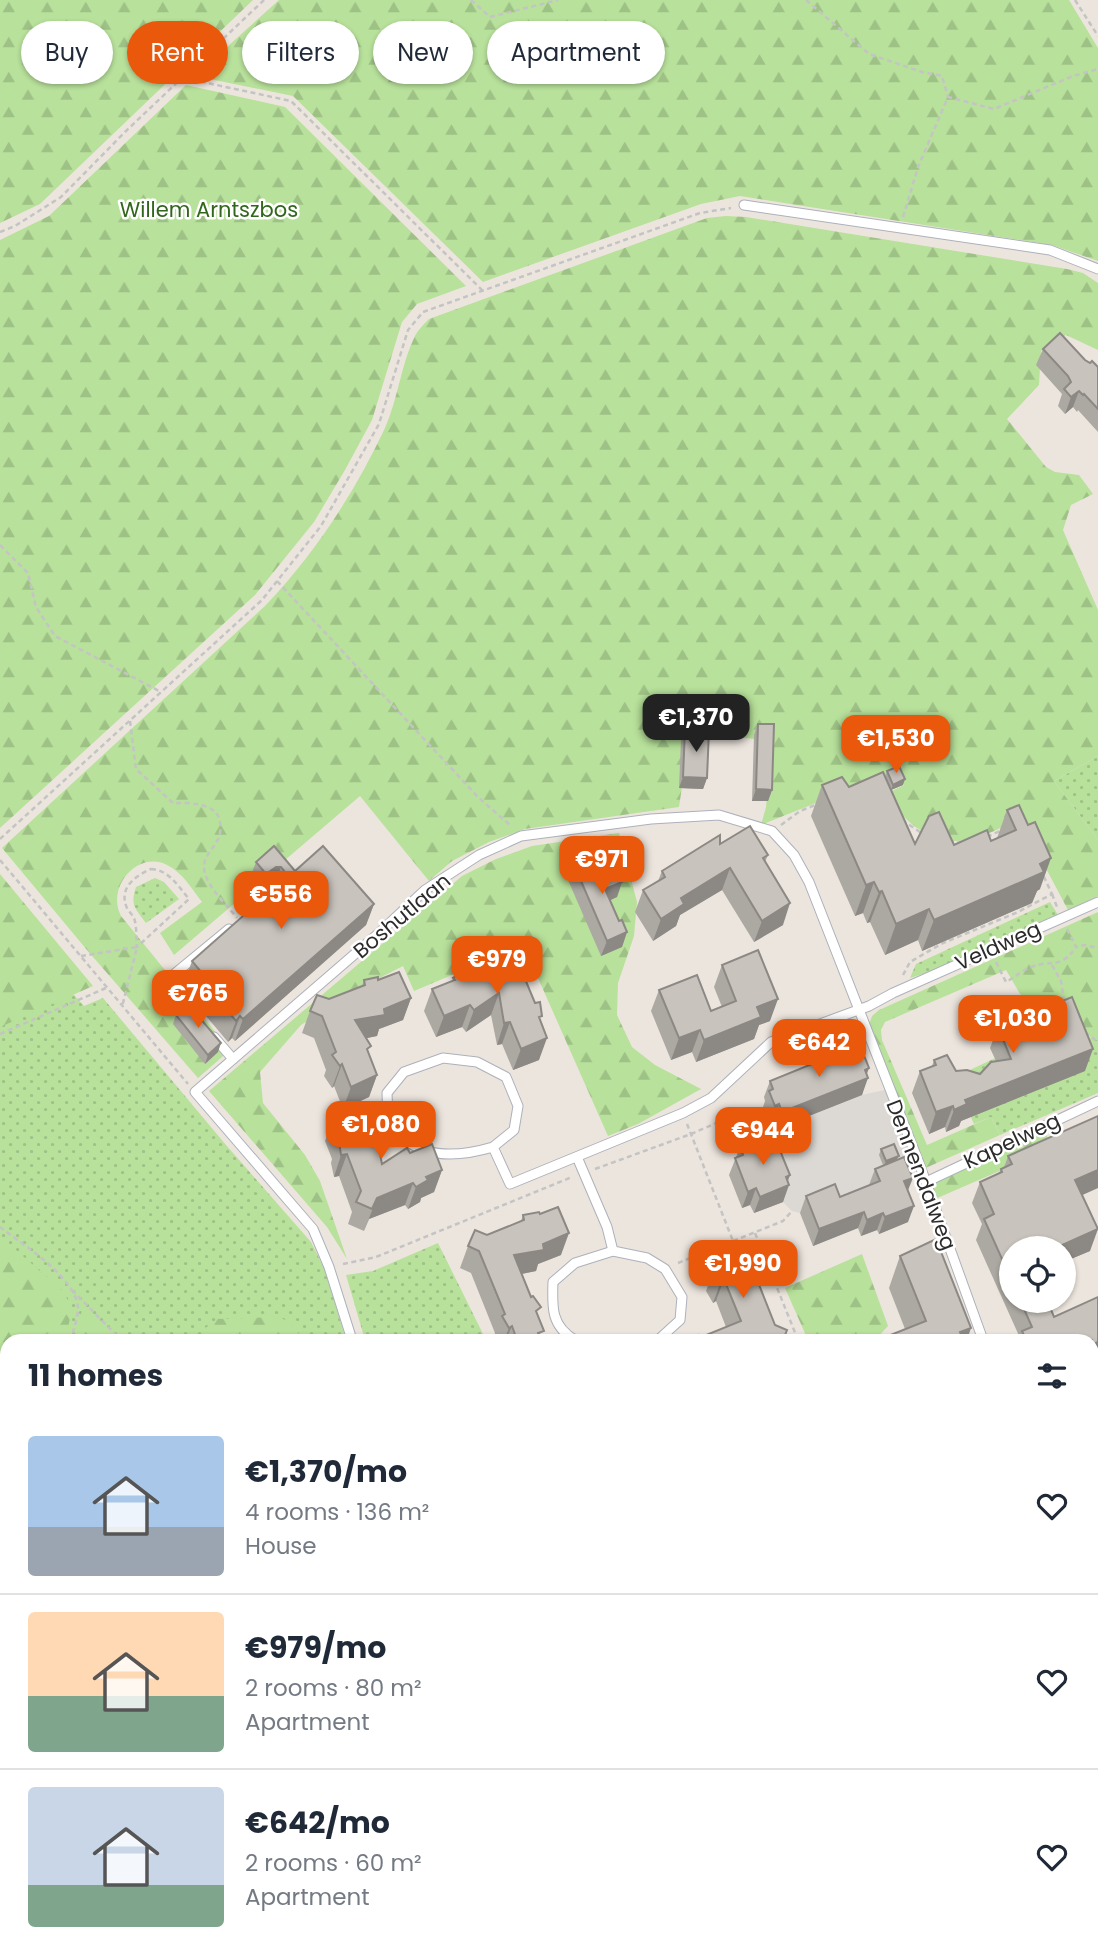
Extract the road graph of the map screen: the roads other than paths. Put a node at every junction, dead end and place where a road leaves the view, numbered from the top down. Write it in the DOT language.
graph roads {
  1 [pos="744,205"];
  2 [pos="1098,270"];
  3 [pos="1098,902"];
  4 [pos="239,921"];
  5 [pos="859,1009"];
  6 [pos="201,1021"];
  7 [pos="209,1031"];
  8 [pos="233,1059"];
  9 [pos="1098,1101"];
  10 [pos="493,1147"];
  11 [pos="577,1157"];
  12 [pos="926,1182"];
  13 [pos="612,1251"];
  14 [pos="350,1334"];
  15 [pos="565,1334"];
  16 [pos="665,1334"];
  17 [pos="981,1334"];
  1 -- 2 [label="lane"];
  3 -- 5 [label="lane, Veldweg"];
  4 -- 6 [label="lane"];
  5 -- 8 [label="lane, Boshutlaan"];
  5 -- 11 [label="lane, Veldweg"];
  5 -- 12 [label="lane, Dennendalweg"];
  7 -- 8 [label="lane"];
  8 -- 14 [label="lane, Boshutlaan"];
  9 -- 12 [label="lane, Kapelweg"];
  10 -- 10 [label="lane"];
  10 -- 11 [label="lane, Veldweg"];
  11 -- 13 [label="lane"];
  12 -- 17 [label="lane, Dennendalweg"];
  13 -- 15 [label="lane"];
  13 -- 16 [label="lane"];
}
